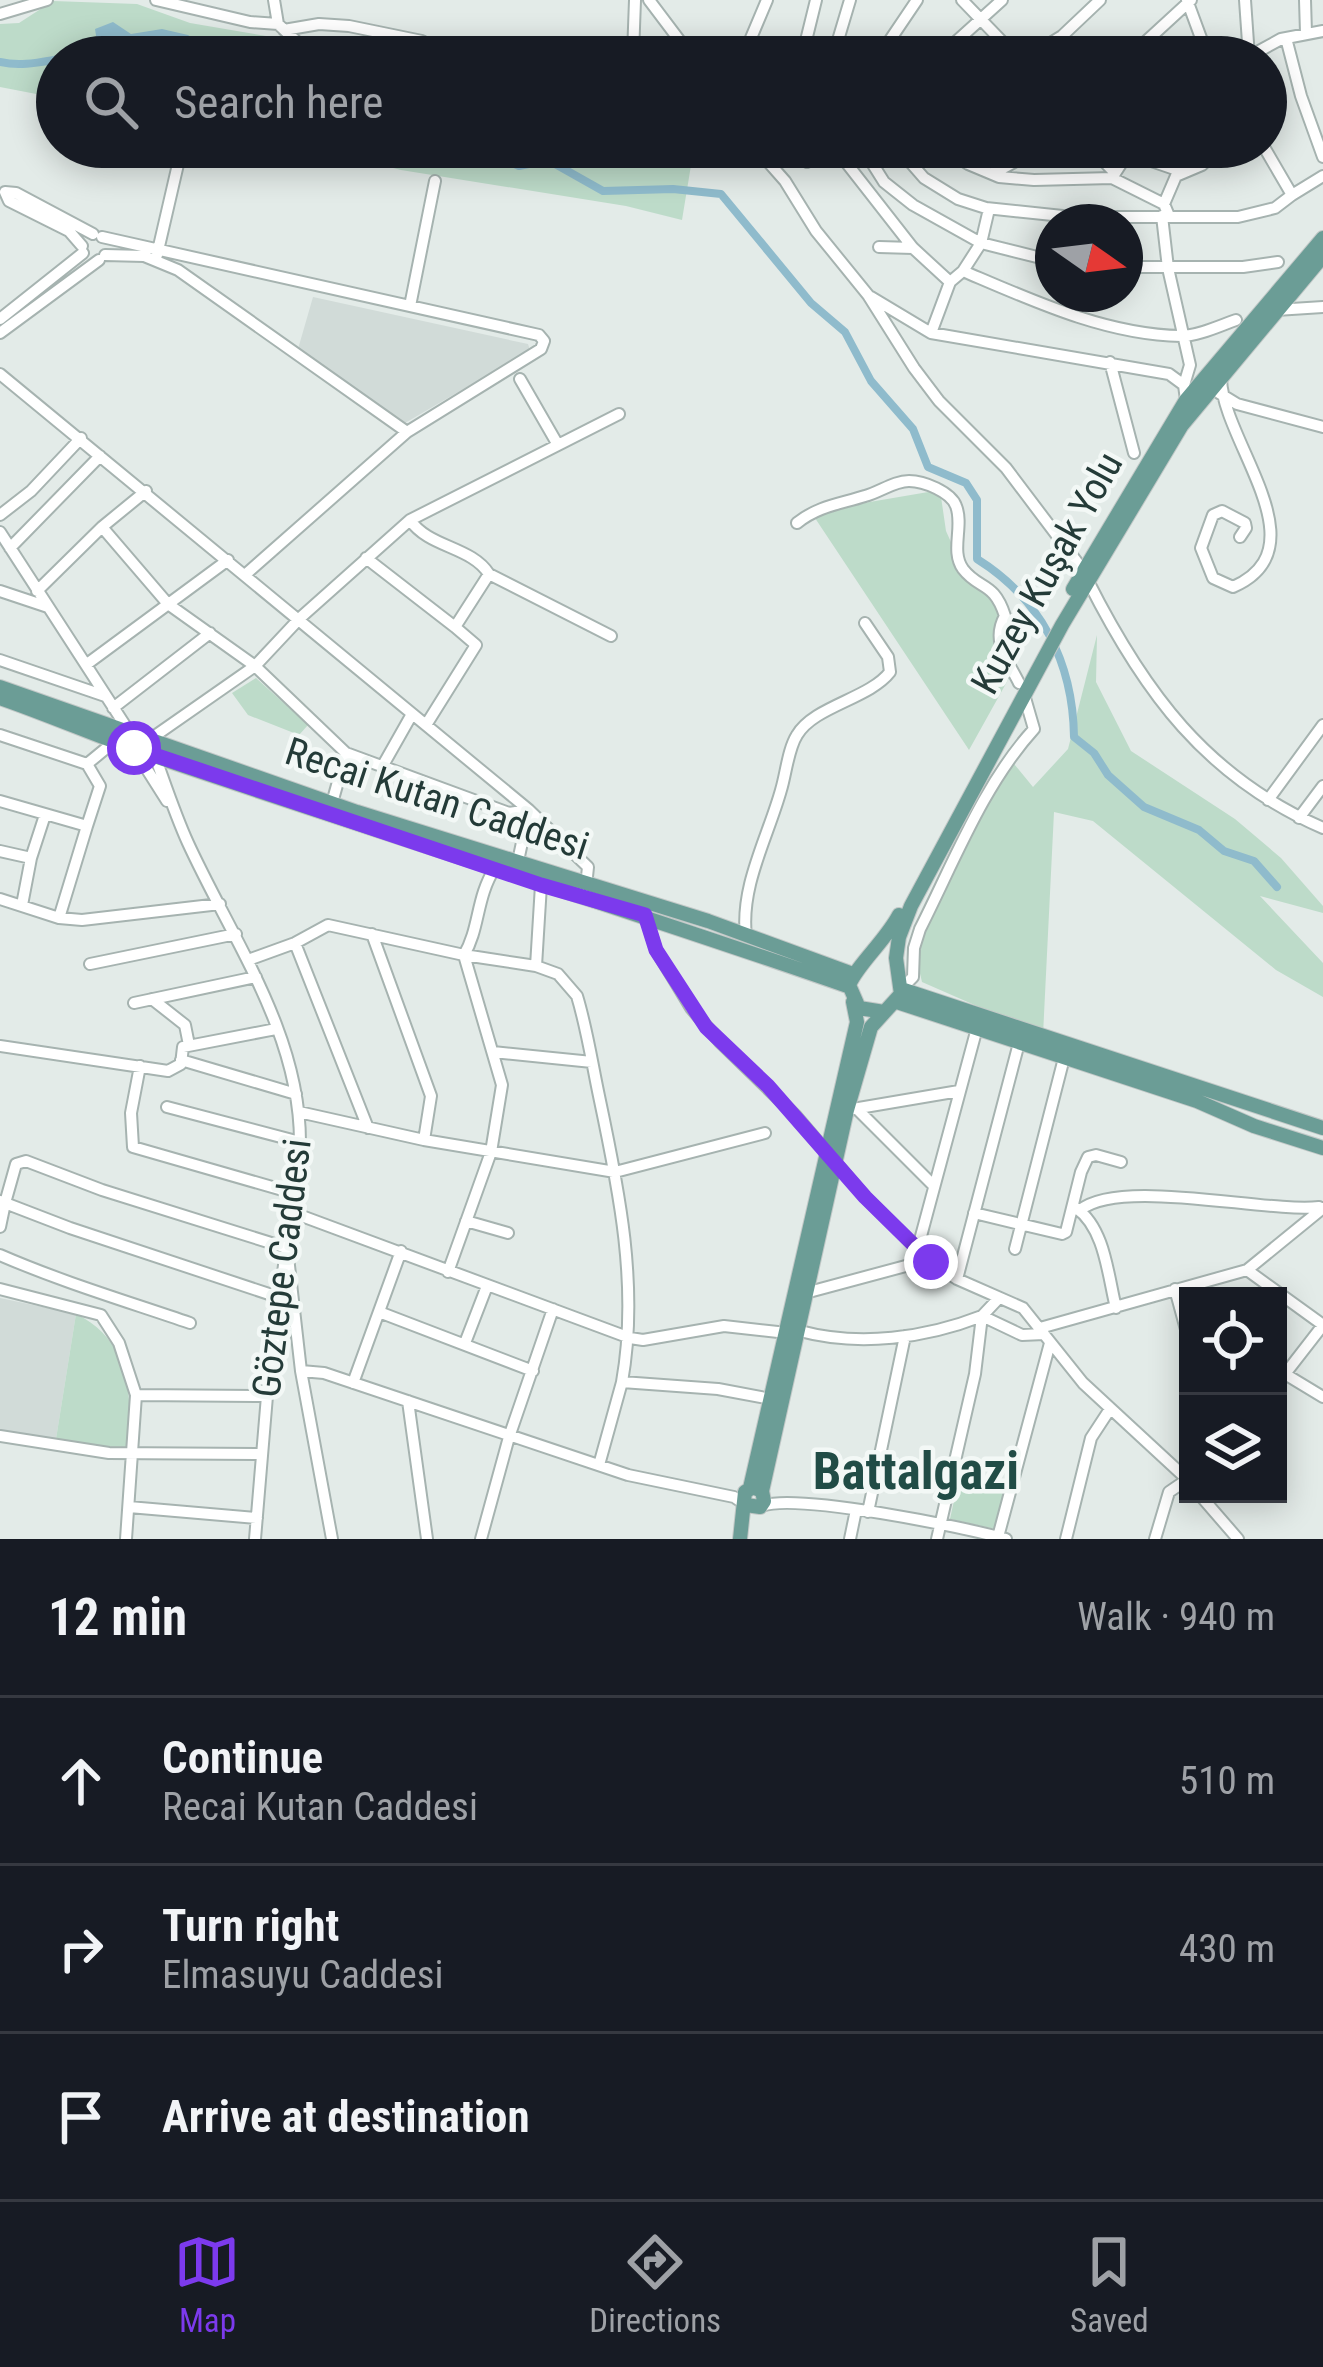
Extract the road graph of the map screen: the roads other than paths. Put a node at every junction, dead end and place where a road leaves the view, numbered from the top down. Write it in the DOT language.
graph roads {
  1 [pos="46,0"];
  2 [pos="156,0"];
  3 [pos="274,0"];
  4 [pos="634,0"];
  5 [pos="649,0"];
  6 [pos="767,0"];
  7 [pos="816,0"];
  8 [pos="850,0"];
  9 [pos="917,0"];
  10 [pos="962,0"];
  11 [pos="1002,0"];
  12 [pos="1100,0"];
  13 [pos="1245,0"];
  14 [pos="1305,0"];
  15 [pos="1188,1"];
  16 [pos="24,2"];
  17 [pos="0,14"];
  18 [pos="978,19"];
  19 [pos="281,27"];
  20 [pos="1323,31"];
  21 [pos="1306,33"];
  22 [pos="291,36"];
  23 [pos="398,36"];
  24 [pos="633,36"];
  25 [pos="674,36"];
  26 [pos="751,36"];
  27 [pos="807,36"];
  28 [pos="839,36"];
  29 [pos="893,36"];
  30 [pos="961,36"];
  31 [pos="995,36"];
  32 [pos="1062,36"];
  33 [pos="1151,36"];
  34 [pos="1200,36"];
  35 [pos="1248,36"];
  36 [pos="1287,38"];
  37 [pos="1287,42"];
  38 [pos="1323,157"];
  39 [pos="177,168"];
  40 [pos="774,168"];
  41 [pos="851,168"];
  42 [pos="875,168"];
  43 [pos="915,168"];
  44 [pos="988,168"];
  45 [pos="1009,168"];
  46 [pos="1107,168"];
  47 [pos="1119,168"];
  48 [pos="1174,168"];
  49 [pos="1194,168"];
  50 [pos="1276,168"];
  51 [pos="1184,172"];
  52 [pos="1000,174"];
  53 [pos="1114,176"];
  54 [pos="1323,176"];
  55 [pos="435,181"];
  56 [pos="2,191"];
  57 [pos="1292,195"];
  58 [pos="989,208"];
  59 [pos="1165,212"];
  60 [pos="98,236"];
  61 [pos="1323,238"];
  62 [pos="981,243"];
  63 [pos="879,247"];
  64 [pos="913,248"];
  65 [pos="82,249"];
  66 [pos="157,255"];
  67 [pos="1035,256"];
  68 [pos="1323,256"];
  69 [pos="102,258"];
  70 [pos="214,262"];
  71 [pos="1278,262"];
  72 [pos="1143,267"];
  73 [pos="1168,268"];
  74 [pos="963,272"];
  75 [pos="950,282"];
  76 [pos="199,284"];
  77 [pos="868,295"];
  78 [pos="1288,296"];
  79 [pos="410,306"];
  80 [pos="1323,307"];
  81 [pos="1301,309"];
  82 [pos="1276,310"];
  83 [pos="0,320"];
  84 [pos="1235,320"];
  85 [pos="0,333"];
  86 [pos="931,333"];
  87 [pos="1186,337"];
  88 [pos="1111,362"];
  89 [pos="0,374"];
  90 [pos="520,379"];
  91 [pos="1185,392"];
  92 [pos="1215,392"];
  93 [pos="619,414"];
  94 [pos="1321,423"];
  95 [pos="407,432"];
  96 [pos="81,438"];
  97 [pos="558,445"];
  98 [pos="1134,453"];
  99 [pos="100,455"];
  100 [pos="146,491"];
  101 [pos="0,515"];
  102 [pos="410,520"];
  103 [pos="797,523"];
  104 [pos="102,527"];
  105 [pos="0,532"];
  106 [pos="1240,537"];
  107 [pos="10,548"];
  108 [pos="366,558"];
  109 [pos="228,560"];
  110 [pos="246,574"];
  111 [pos="489,574"];
  112 [pos="1086,576"];
  113 [pos="0,591"];
  114 [pos="38,591"];
  115 [pos="169,604"];
  116 [pos="48,607"];
  117 [pos="301,618"];
  118 [pos="866,623"];
  119 [pos="455,627"];
  120 [pos="210,633"];
  121 [pos="611,636"];
  122 [pos="1043,652"];
  123 [pos="0,660"];
  124 [pos="86,664"];
  125 [pos="255,666"];
  126 [pos="1019,683"];
  127 [pos="0,687"];
  128 [pos="106,696"];
  129 [pos="0,698"];
  130 [pos="1025,698"];
  131 [pos="113,708"];
  132 [pos="412,714"];
  133 [pos="426,725"];
  134 [pos="1323,725"];
  135 [pos="0,736"];
  136 [pos="149,740"];
  137 [pos="115,741"];
  138 [pos="132,741"];
  139 [pos="346,753"];
  140 [pos="156,756"];
  141 [pos="87,764"];
  142 [pos="382,766"];
  143 [pos="1323,786"];
  144 [pos="1268,800"];
  145 [pos="0,801"];
  146 [pos="332,803"];
  147 [pos="529,810"];
  148 [pos="45,815"];
  149 [pos="1299,818"];
  150 [pos="87,826"];
  151 [pos="1323,828"];
  152 [pos="188,842"];
  153 [pos="0,851"];
  154 [pos="31,858"];
  155 [pos="518,861"];
  156 [pos="495,868"];
  157 [pos="541,885"];
  158 [pos="587,890"];
  159 [pos="0,899"];
  160 [pos="220,904"];
  161 [pos="22,905"];
  162 [pos="642,907"];
  163 [pos="59,918"];
  164 [pos="236,934"];
  165 [pos="372,934"];
  166 [pos="746,936"];
  167 [pos="295,943"];
  168 [pos="464,956"];
  169 [pos="248,960"];
  170 [pos="90,964"];
  171 [pos="536,966"];
  172 [pos="256,977"];
  173 [pos="855,982"];
  174 [pos="895,995"];
  175 [pos="152,999"];
  176 [pos="134,1003"];
  177 [pos="976,1028"];
  178 [pos="276,1029"];
  179 [pos="1019,1043"];
  180 [pos="189,1045"];
  181 [pos="0,1046"];
  182 [pos="493,1052"];
  183 [pos="1064,1058"];
  184 [pos="181,1060"];
  185 [pos="592,1062"];
  186 [pos="140,1066"];
  187 [pos="958,1091"];
  188 [pos="296,1094"];
  189 [pos="167,1107"];
  190 [pos="852,1110"];
  191 [pos="299,1112"];
  192 [pos="368,1128"];
  193 [pos="1323,1128"];
  194 [pos="765,1133"];
  195 [pos="424,1140"];
  196 [pos="300,1142"];
  197 [pos="1323,1148"];
  198 [pos="491,1152"];
  199 [pos="831,1160"];
  200 [pos="1121,1162"];
  201 [pos="616,1172"];
  202 [pos="934,1186"];
  203 [pos="293,1193"];
  204 [pos="3,1202"];
  205 [pos="1322,1206"];
  206 [pos="1077,1209"];
  207 [pos="291,1212"];
  208 [pos="974,1213"];
  209 [pos="466,1221"];
  210 [pos="1021,1222"];
  211 [pos="0,1227"];
  212 [pos="508,1233"];
  213 [pos="287,1248"];
  214 [pos="1015,1249"];
  215 [pos="401,1251"];
  216 [pos="917,1251"];
  217 [pos="0,1255"];
  218 [pos="928,1260"];
  219 [pos="1246,1270"];
  220 [pos="448,1271"];
  221 [pos="957,1279"];
  222 [pos="487,1286"];
  223 [pos="0,1289"];
  224 [pos="1175,1289"];
  225 [pos="94,1292"];
  226 [pos="809,1292"];
  227 [pos="278,1297"];
  228 [pos="999,1298"];
  229 [pos="1179,1303"];
  230 [pos="79,1307"];
  231 [pos="1116,1308"];
  232 [pos="553,1309"];
  233 [pos="379,1312"];
  234 [pos="982,1316"];
  235 [pos="190,1323"];
  236 [pos="1323,1325"];
  237 [pos="793,1332"];
  238 [pos="1044,1335"];
  239 [pos="904,1336"];
  240 [pos="630,1338"];
  241 [pos="465,1343"];
  242 [pos="1287,1370"];
  243 [pos="301,1371"];
  244 [pos="532,1371"];
  245 [pos="1287,1381"];
  246 [pos="353,1382"];
  247 [pos="622,1382"];
  248 [pos="136,1395"];
  249 [pos="267,1396"];
  250 [pos="1323,1397"];
  251 [pos="771,1399"];
  252 [pos="408,1401"];
  253 [pos="1110,1408"];
  254 [pos="0,1436"];
  255 [pos="509,1437"];
  256 [pos="134,1454"];
  257 [pos="262,1454"];
  258 [pos="599,1466"];
  259 [pos="1179,1471"];
  260 [pos="1179,1485"];
  261 [pos="754,1499"];
  262 [pos="1207,1503"];
  263 [pos="129,1507"];
  264 [pos="862,1511"];
  265 [pos="257,1518"];
  266 [pos="941,1526"];
  267 [pos="1002,1538"];
  268 [pos="126,1539"];
  269 [pos="255,1539"];
  270 [pos="332,1539"];
  271 [pos="427,1539"];
  272 [pos="481,1539"];
  273 [pos="744,1539"];
  274 [pos="850,1539"];
  275 [pos="937,1539"];
  276 [pos="1066,1539"];
  277 [pos="1155,1539"];
  278 [pos="1238,1539"];
  1 -- 16 [label="street"];
  2 -- 19 [label="street"];
  3 -- 19 [label="street"];
  4 -- 24 [label="street"];
  5 -- 25 [label="street"];
  6 -- 26 [label="street"];
  7 -- 27 [label="street"];
  8 -- 28 [label="street"];
  9 -- 29 [label="street"];
  10 -- 18 [label="street"];
  11 -- 18 [label="street"];
  12 -- 32 [label="street"];
  13 -- 35 [label="street"];
  14 -- 21 [label="street"];
  15 -- 33 [label="street"];
  15 -- 34 [label="street"];
  16 -- 17 [label="street"];
  18 -- 30 [label="street"];
  18 -- 31 [label="street"];
  19 -- 22 [label="street"];
  19 -- 23 [label="street"];
  20 -- 21 [label="street"];
  21 -- 36 [label="street"];
  37 -- 38 [label="street"];
  39 -- 66 [label="street"];
  40 -- 77 [label="street"];
  41 -- 64 [label="street"];
  42 -- 62 [label="street"];
  43 -- 58 [label="street"];
  44 -- 52 [label="street"];
  45 -- 52 [label="street"];
  46 -- 53 [label="street"];
  47 -- 53 [label="street"];
  48 -- 51 [label="street"];
  49 -- 51 [label="street"];
  50 -- 57 [label="street"];
  51 -- 59 [label="street"];
  52 -- 53 [label="street"];
  53 -- 59 [label="street"];
  54 -- 57 [label="street"];
  55 -- 79 [label="street"];
  56 -- 60 [label="street"];
  56 -- 65 [label="street"];
  57 -- 59 [label="street"];
  58 -- 59 [label="street"];
  58 -- 62 [label="street"];
  59 -- 73 [label="street"];
  60 -- 65 [label="street"];
  60 -- 66 [label="street"];
  60 -- 69 [label="street"];
  61 -- 91 [label="main road, Kuzey Kuşak Yolu"];
  62 -- 67 [label="street"];
  62 -- 74 [label="street"];
  63 -- 64 [label="street"];
  64 -- 75 [label="street"];
  65 -- 69 [label="street"];
  65 -- 83 [label="street"];
  66 -- 69 [label="street"];
  66 -- 70 [label="street"];
  66 -- 76 [label="street"];
  68 -- 78 [label="main road, Kuzey Kuşak Yolu"];
  69 -- 85 [label="street"];
  70 -- 76 [label="street"];
  70 -- 79 [label="street"];
  71 -- 73 [label="street"];
  72 -- 73 [label="street"];
  73 -- 87 [label="street"];
  74 -- 75 [label="street"];
  74 -- 87 [label="street"];
  75 -- 86 [label="street"];
  76 -- 95 [label="street"];
  77 -- 86 [label="street"];
  77 -- 112 [label="street"];
  78 -- 81 [label="street"];
  78 -- 82 [label="main road, Kuzey Kuşak Yolu"];
  79 -- 95 [label="street"];
  80 -- 81 [label="street"];
  81 -- 82 [label="street"];
  82 -- 92 [label="main road, Kuzey Kuşak Yolu"];
  84 -- 87 [label="street"];
  86 -- 88 [label="street"];
  87 -- 91 [label="street"];
  88 -- 91 [label="street"];
  88 -- 98 [label="street"];
  89 -- 96 [label="street"];
  90 -- 97 [label="street"];
  91 -- 112 [label="main road, Kuzey Kuşak Yolu"];
  92 -- 94 [label="street"];
  92 -- 106 [label="street"];
  92 -- 112 [label="main road, Kuzey Kuşak Yolu"];
  93 -- 97 [label="street"];
  95 -- 110 [label="street"];
  96 -- 99 [label="street"];
  96 -- 101 [label="street"];
  97 -- 102 [label="street"];
  99 -- 100 [label="street"];
  99 -- 107 [label="street"];
  100 -- 104 [label="street"];
  100 -- 109 [label="street"];
  102 -- 108 [label="street"];
  102 -- 111 [label="street"];
  103 -- 126 [label="street"];
  104 -- 114 [label="street"];
  104 -- 115 [label="street"];
  105 -- 107 [label="street"];
  107 -- 114 [label="street"];
  108 -- 117 [label="street"];
  108 -- 119 [label="street"];
  109 -- 110 [label="street"];
  109 -- 115 [label="street"];
  110 -- 117 [label="street"];
  111 -- 119 [label="street"];
  111 -- 121 [label="street"];
  112 -- 122 [label="main road, Kuzey Kuşak Yolu"];
  112 -- 144 [label="street"];
  113 -- 116 [label="street"];
  114 -- 116 [label="street"];
  115 -- 120 [label="street"];
  115 -- 124 [label="street"];
  116 -- 124 [label="street"];
  117 -- 125 [label="street"];
  117 -- 132 [label="street"];
  118 -- 166 [label="street"];
  119 -- 133 [label="street"];
  120 -- 125 [label="street"];
  120 -- 131 [label="street"];
  122 -- 173 [label="main road, Kuzey Kuşak Yolu"];
  122 -- 174 [label="main road, Kuzey Kuşak Yolu"];
  123 -- 128 [label="street"];
  124 -- 128 [label="street"];
  125 -- 136 [label="street"];
  125 -- 139 [label="street"];
  127 -- 138 [label="main road, Recai Kutan Caddesi"];
  128 -- 131 [label="street"];
  129 -- 137 [label="main road, Recai Kutan Caddesi"];
  130 -- 174 [label="street"];
  131 -- 138 [label="street"];
  132 -- 133 [label="street"];
  132 -- 142 [label="street"];
  133 -- 147 [label="street"];
  134 -- 144 [label="street"];
  135 -- 141 [label="street"];
  136 -- 138 [label="main road, Recai Kutan Caddesi"];
  136 -- 140 [label="street, Göztepe Caddesi"];
  136 -- 146 [label="main road, Recai Kutan Caddesi"];
  137 -- 138 [label="main road, Recai Kutan Caddesi"];
  137 -- 141 [label="street"];
  138 -- 140 [label="main road, Recai Kutan Caddesi"];
  138 -- 152 [label="street"];
  139 -- 142 [label="street"];
  139 -- 146 [label="street"];
  140 -- 152 [label="street, Göztepe Caddesi"];
  140 -- 156 [label="main road, Recai Kutan Caddesi"];
  141 -- 150 [label="street"];
  142 -- 147 [label="street"];
  143 -- 149 [label="street"];
  144 -- 149 [label="street"];
  145 -- 148 [label="street"];
  146 -- 155 [label="main road, Recai Kutan Caddesi"];
  147 -- 155 [label="street"];
  147 -- 158 [label="street"];
  148 -- 150 [label="street"];
  148 -- 154 [label="street"];
  149 -- 151 [label="street"];
  150 -- 163 [label="street"];
  152 -- 160 [label="street, Göztepe Caddesi"];
  153 -- 154 [label="street"];
  154 -- 161 [label="street"];
  155 -- 158 [label="main road, Recai Kutan Caddesi"];
  156 -- 157 [label="main road, Recai Kutan Caddesi"];
  156 -- 168 [label="street"];
  157 -- 158 [label="main road, Recai Kutan Caddesi"];
  157 -- 171 [label="street"];
  158 -- 162 [label="main road, Recai Kutan Caddesi"];
  159 -- 161 [label="street"];
  160 -- 163 [label="street"];
  160 -- 164 [label="street, Göztepe Caddesi"];
  161 -- 163 [label="street"];
  162 -- 166 [label="main road, Recai Kutan Caddesi"];
  162 -- 173 [label="main road, Recai Kutan Caddesi"];
  162 -- 199 [label="street"];
  164 -- 169 [label="street, Göztepe Caddesi"];
  164 -- 170 [label="street"];
  165 -- 167 [label="street"];
  165 -- 168 [label="street"];
  165 -- 195 [label="street"];
  166 -- 173 [label="main road, Recai Kutan Caddesi"];
  167 -- 169 [label="street"];
  167 -- 192 [label="street"];
  168 -- 171 [label="street"];
  168 -- 182 [label="street"];
  169 -- 172 [label="street, Göztepe Caddesi"];
  171 -- 185 [label="street"];
  172 -- 175 [label="street"];
  172 -- 178 [label="street, Göztepe Caddesi"];
  173 -- 174 [label="main road"];
  173 -- 174 [label="main road"];
  173 -- 199 [label="main road, Kuzey Kuşak Yolu"];
  174 -- 177 [label="main road"];
  174 -- 190 [label="main road, Kuzey Kuşak Yolu"];
  174 -- 193 [label="main road"];
  175 -- 176 [label="street"];
  175 -- 180 [label="street"];
  177 -- 179 [label="main road"];
  177 -- 187 [label="street"];
  178 -- 180 [label="street"];
  178 -- 188 [label="street, Göztepe Caddesi"];
  179 -- 183 [label="main road"];
  179 -- 208 [label="street"];
  180 -- 184 [label="street"];
  181 -- 186 [label="street"];
  182 -- 185 [label="street"];
  182 -- 198 [label="street"];
  183 -- 197 [label="main road"];
  183 -- 210 [label="street"];
  184 -- 186 [label="street"];
  184 -- 188 [label="street"];
  185 -- 201 [label="street"];
  186 -- 203 [label="street"];
  187 -- 190 [label="street"];
  187 -- 202 [label="street"];
  188 -- 191 [label="street, Göztepe Caddesi"];
  189 -- 196 [label="street"];
  190 -- 199 [label="main road, Kuzey Kuşak Yolu"];
  190 -- 202 [label="street"];
  191 -- 192 [label="street"];
  191 -- 196 [label="street, Göztepe Caddesi"];
  192 -- 195 [label="street"];
  194 -- 201 [label="street"];
  195 -- 198 [label="street"];
  196 -- 203 [label="street, Göztepe Caddesi"];
  198 -- 201 [label="street"];
  198 -- 209 [label="street"];
  199 -- 216 [label="street"];
  199 -- 226 [label="main road, Kuzey Kuşak Yolu"];
  199 -- 237 [label="main road, Kuzey Kuşak Yolu"];
  200 -- 206 [label="street"];
  201 -- 240 [label="street"];
  202 -- 216 [label="street"];
  203 -- 207 [label="street, Göztepe Caddesi"];
  204 -- 211 [label="street"];
  204 -- 213 [label="street"];
  204 -- 227 [label="street"];
  205 -- 206 [label="street"];
  205 -- 219 [label="street"];
  206 -- 210 [label="street"];
  206 -- 231 [label="street"];
  207 -- 213 [label="street, Göztepe Caddesi"];
  207 -- 215 [label="street"];
  208 -- 210 [label="street"];
  208 -- 221 [label="street"];
  209 -- 212 [label="street"];
  209 -- 220 [label="street"];
  210 -- 214 [label="street"];
  213 -- 227 [label="street, Göztepe Caddesi"];
  213 -- 243 [label="street"];
  215 -- 220 [label="street"];
  215 -- 233 [label="street"];
  216 -- 218 [label="street"];
  217 -- 225 [label="street"];
  218 -- 221 [label="street"];
  218 -- 226 [label="street"];
  219 -- 224 [label="street"];
  219 -- 236 [label="street"];
  220 -- 222 [label="street"];
  221 -- 228 [label="street"];
  222 -- 232 [label="street"];
  222 -- 241 [label="street"];
  223 -- 230 [label="street"];
  224 -- 229 [label="street"];
  224 -- 231 [label="street"];
  225 -- 230 [label="street"];
  225 -- 235 [label="street"];
  226 -- 237 [label="main road, Kuzey Kuşak Yolu"];
  227 -- 249 [label="street, Göztepe Caddesi"];
  228 -- 234 [label="street"];
  228 -- 238 [label="street"];
  230 -- 248 [label="street"];
  231 -- 238 [label="street"];
  232 -- 240 [label="street"];
  232 -- 244 [label="street"];
  233 -- 241 [label="street"];
  233 -- 246 [label="street"];
  234 -- 238 [label="street"];
  234 -- 239 [label="street"];
  234 -- 266 [label="street"];
  236 -- 242 [label="street"];
  237 -- 239 [label="street"];
  237 -- 240 [label="street"];
  237 -- 251 [label="main road, Kuzey Kuşak Yolu"];
  237 -- 261 [label="main road, Kuzey Kuşak Yolu"];
  238 -- 253 [label="street"];
  238 -- 267 [label="street"];
  239 -- 264 [label="street"];
  240 -- 247 [label="street"];
  241 -- 244 [label="street"];
  243 -- 246 [label="street"];
  243 -- 270 [label="street"];
  244 -- 255 [label="street"];
  245 -- 250 [label="street"];
  246 -- 252 [label="street"];
  247 -- 251 [label="street"];
  247 -- 258 [label="street"];
  248 -- 249 [label="street"];
  248 -- 256 [label="street"];
  249 -- 257 [label="street, Göztepe Caddesi"];
  251 -- 261 [label="main road, Kuzey Kuşak Yolu"];
  252 -- 255 [label="street"];
  252 -- 271 [label="street"];
  253 -- 259 [label="street"];
  253 -- 276 [label="street"];
  254 -- 256 [label="street"];
  255 -- 258 [label="street"];
  255 -- 272 [label="street"];
  256 -- 257 [label="street"];
  256 -- 263 [label="street"];
  257 -- 265 [label="street, Göztepe Caddesi"];
  258 -- 261 [label="street"];
  260 -- 277 [label="street"];
  261 -- 264 [label="street"];
  261 -- 273 [label="main road, Kuzey Kuşak Yolu"];
  262 -- 278 [label="street"];
  263 -- 265 [label="street"];
  263 -- 268 [label="street"];
  264 -- 266 [label="street"];
  264 -- 274 [label="street"];
  265 -- 269 [label="street, Göztepe Caddesi"];
  266 -- 267 [label="street"];
  266 -- 275 [label="street"];
}
